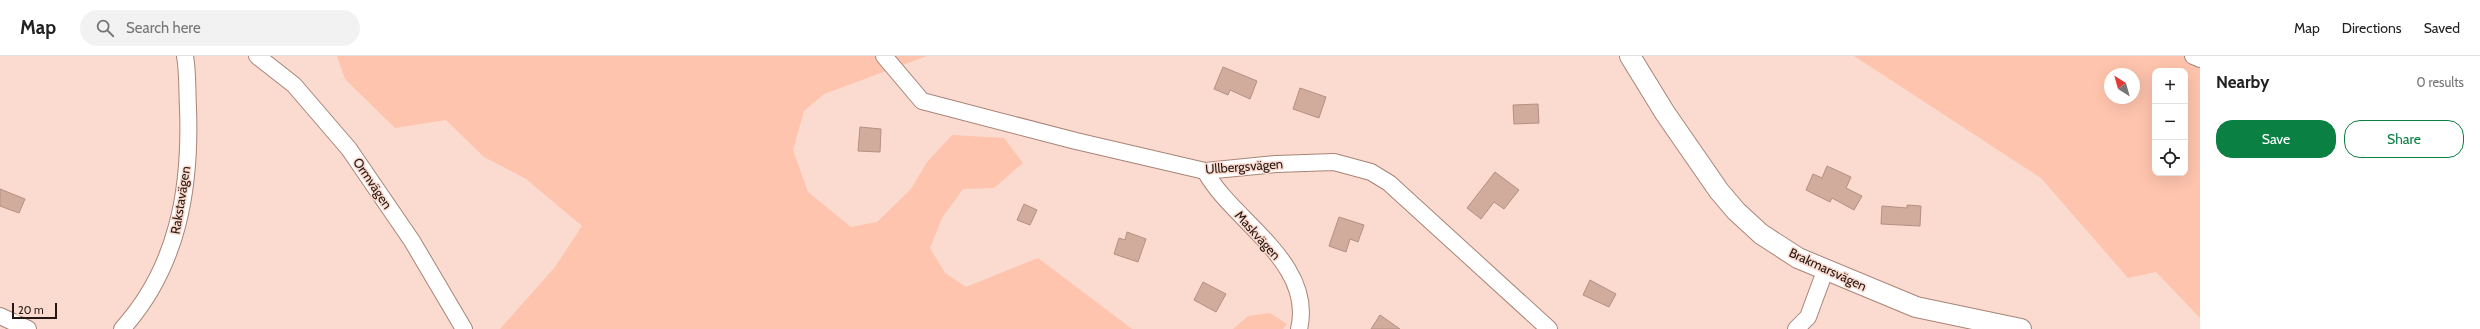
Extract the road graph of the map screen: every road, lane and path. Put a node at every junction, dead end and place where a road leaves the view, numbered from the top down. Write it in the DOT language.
graph roads {
  1 [pos="185,56"];
  2 [pos="257,56"];
  3 [pos="884,56"];
  4 [pos="1630,56"];
  5 [pos="2193,56"];
  6 [pos="2200,59"];
  7 [pos="1205,170"];
  8 [pos="1825,271"];
  9 [pos="0,316"];
  10 [pos="28,329"];
  11 [pos="122,329"];
  12 [pos="464,329"];
  13 [pos="1299,329"];
  14 [pos="1549,329"];
  15 [pos="1796,329"];
  16 [pos="2021,329"];
  1 -- 11 [label="street, Rakstavägen"];
  2 -- 12 [label="street, Ormvägen"];
  3 -- 7 [label="street, Ullbergsvägen"];
  4 -- 8 [label="street, Brakmarsvägen"];
  5 -- 6 [label="street"];
  7 -- 13 [label="street, Maskvägen"];
  7 -- 14 [label="street, Ullbergsvägen"];
  8 -- 15 [label="street"];
  8 -- 16 [label="street, Brakmarsvägen"];
  9 -- 10 [label="street"];
}
